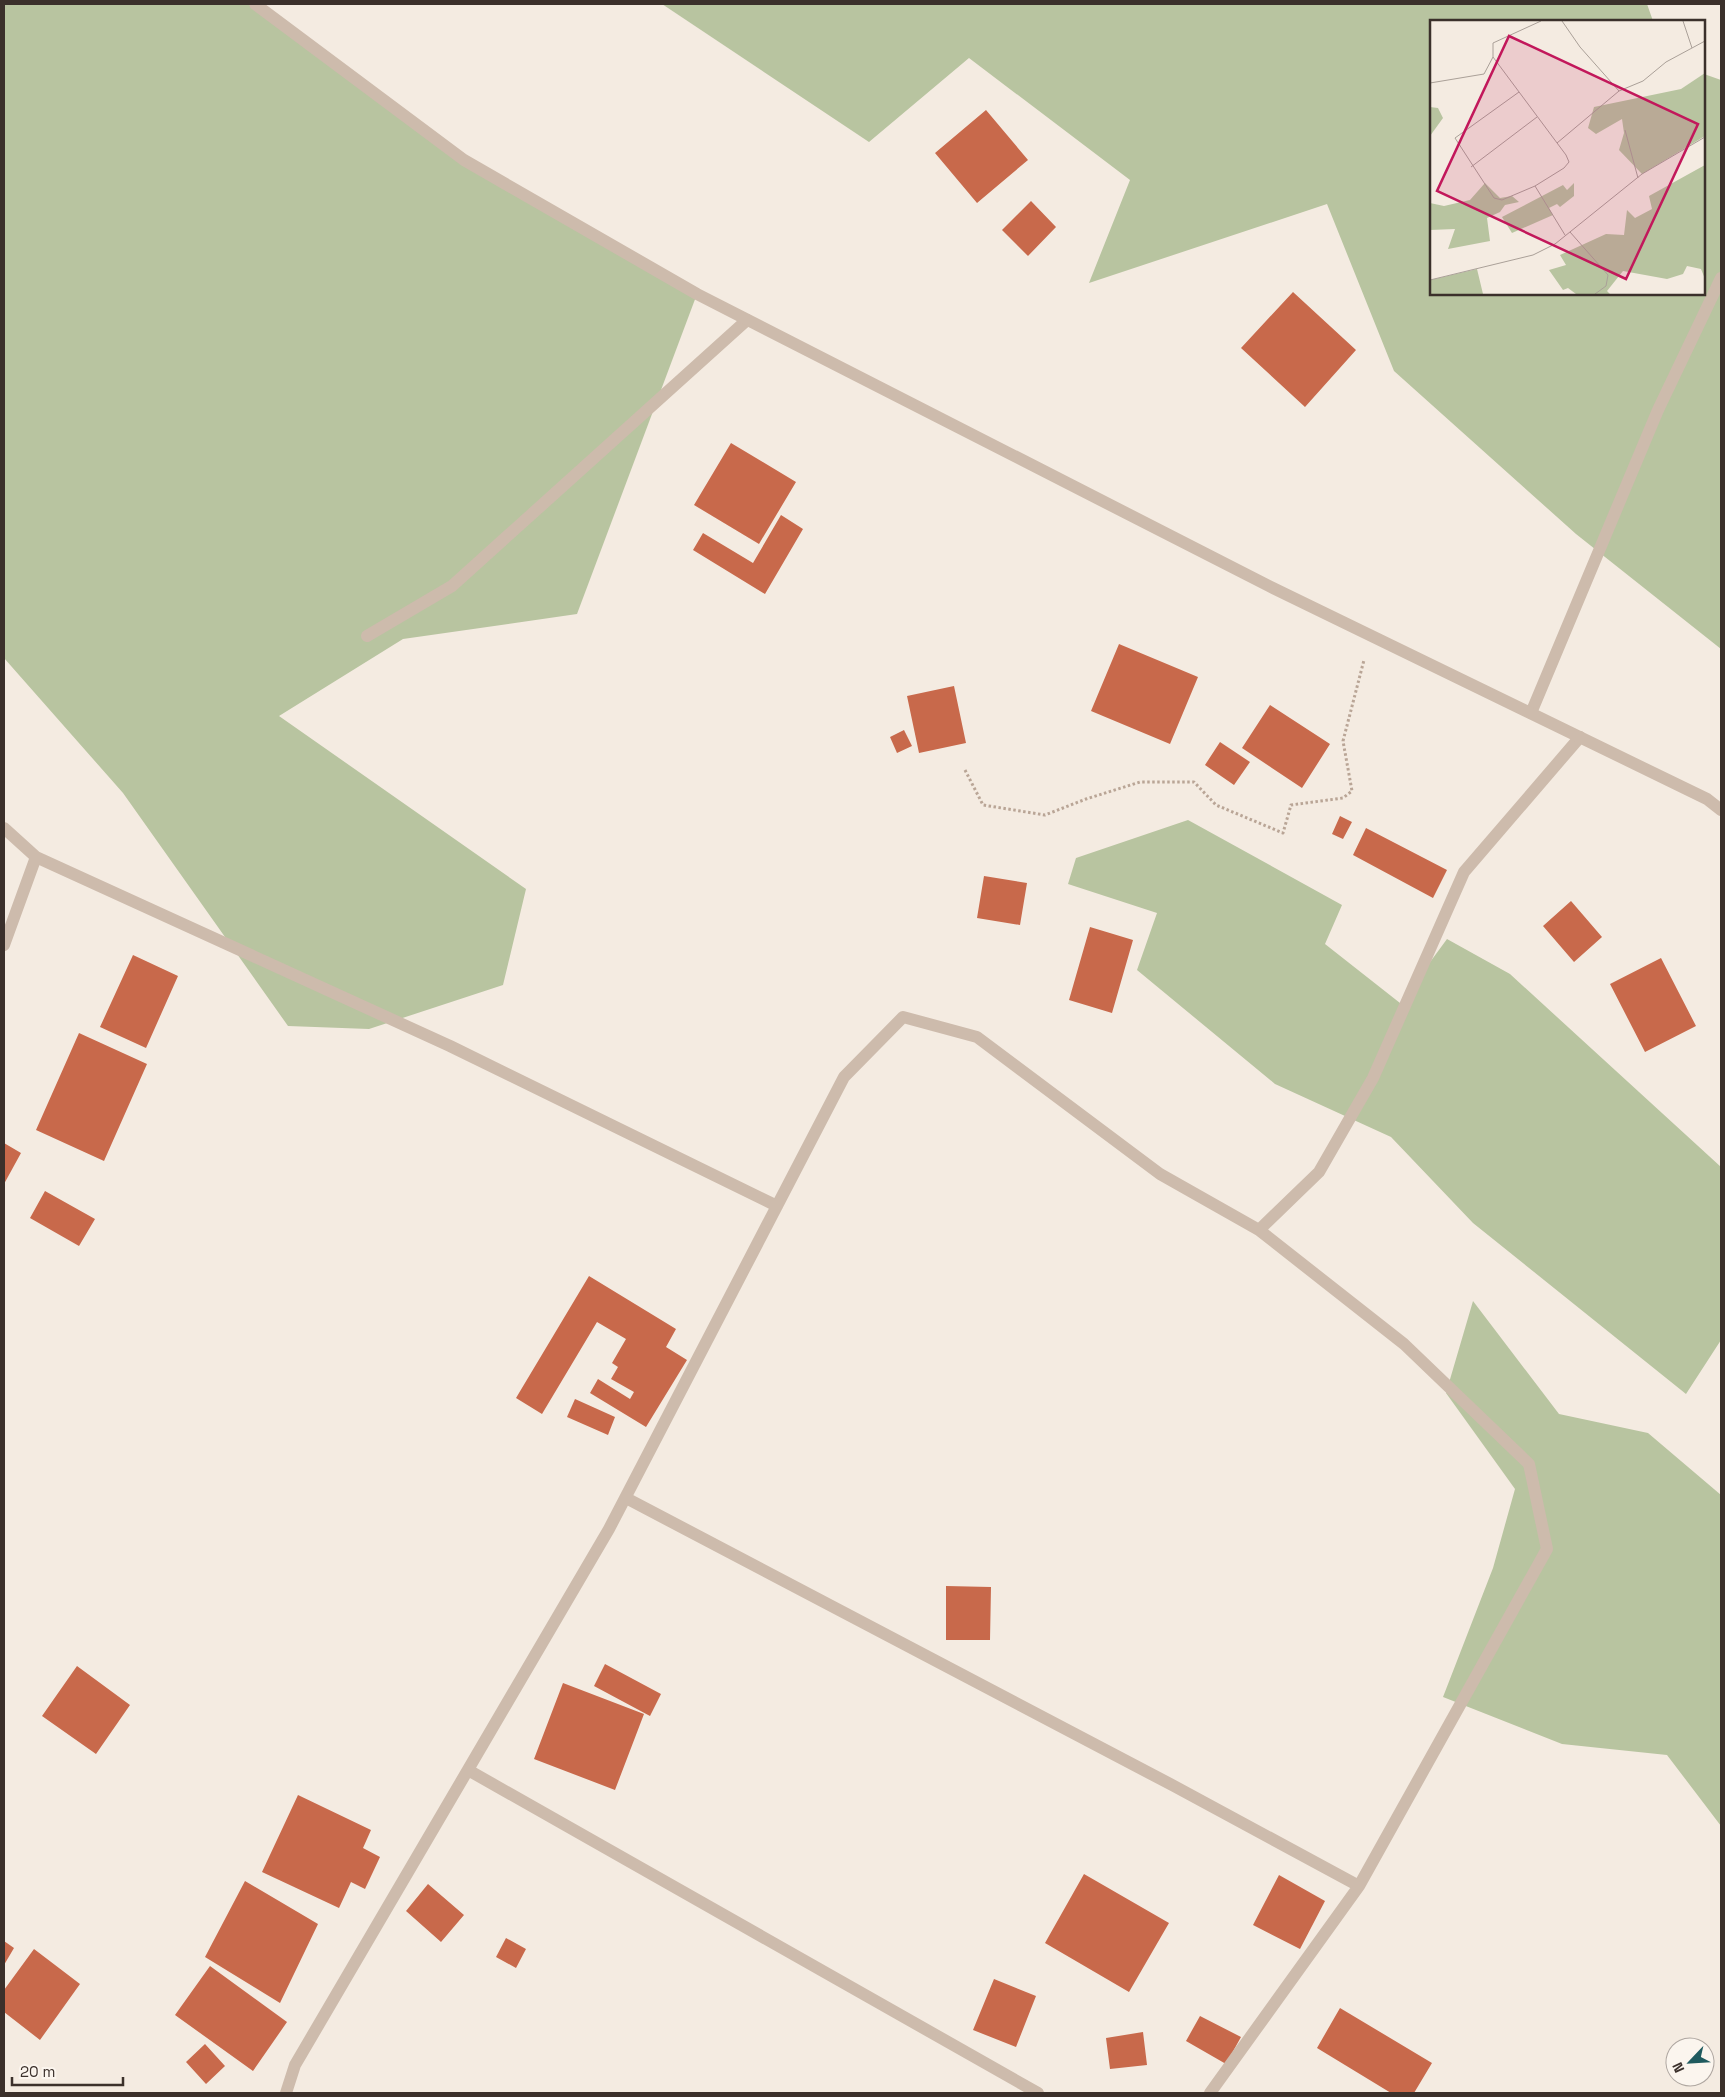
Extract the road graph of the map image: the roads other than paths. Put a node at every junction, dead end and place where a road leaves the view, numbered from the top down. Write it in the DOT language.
graph roads {
  1 [pos="255,4"];
  2 [pos="1721,278"];
  3 [pos="746,320"];
  4 [pos="367,636"];
  5 [pos="1531,713"];
  6 [pos="1580,737"];
  7 [pos="1721,810"];
  8 [pos="4,828"];
  9 [pos="36,857"];
  10 [pos="4,945"];
  11 [pos="777,1206"];
  12 [pos="1259,1230"];
  13 [pos="626,1498"];
  14 [pos="468,1770"];
  15 [pos="1359,1886"];
  16 [pos="286,2093"];
  17 [pos="1038,2093"];
  18 [pos="1210,2093"];
  1 -- 3 [label="street"];
  2 -- 5 [label="street"];
  3 -- 4 [label="street"];
  3 -- 5 [label="street"];
  5 -- 6 [label="street"];
  6 -- 7 [label="street"];
  6 -- 12 [label="street"];
  8 -- 9 [label="street"];
  9 -- 10 [label="street"];
  9 -- 11 [label="street"];
  11 -- 12 [label="street"];
  11 -- 13 [label="street"];
  12 -- 15 [label="street"];
  13 -- 14 [label="street"];
  13 -- 15 [label="street"];
  14 -- 16 [label="street"];
  14 -- 17 [label="street"];
  15 -- 18 [label="street"];
}
